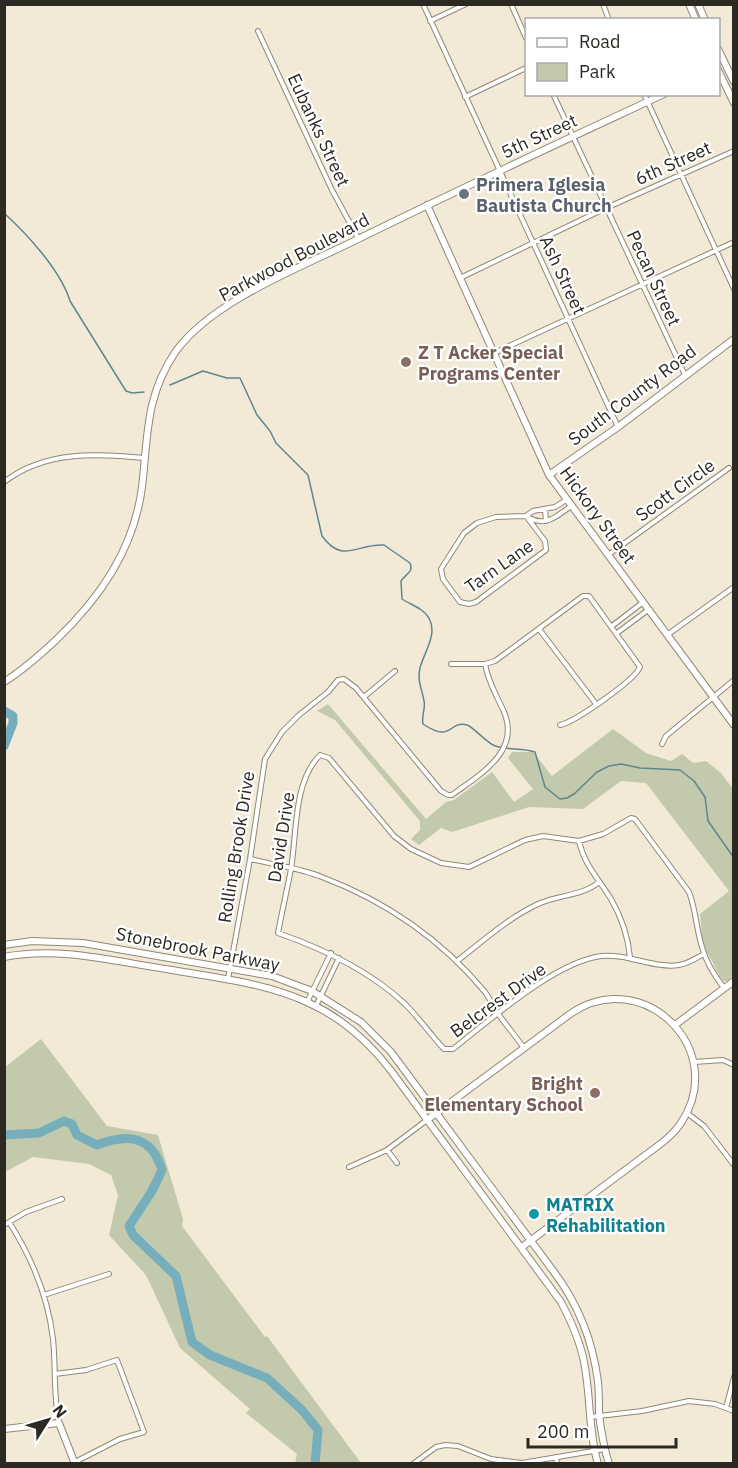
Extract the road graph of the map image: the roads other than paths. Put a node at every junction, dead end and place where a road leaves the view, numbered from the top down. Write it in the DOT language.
graph roads {
  1 [pos="423,4"];
  2 [pos="466,4"];
  3 [pos="511,4"];
  4 [pos="689,4"];
  5 [pos="698,4"];
  6 [pos="695,18"];
  7 [pos="704,18"];
  8 [pos="430,21"];
  9 [pos="258,31"];
  10 [pos="525,36"];
  11 [pos="720,52"];
  12 [pos="728,65"];
  13 [pos="525,68"];
  14 [pos="720,69"];
  15 [pos="720,74"];
  16 [pos="734,82"];
  17 [pos="554,96"];
  18 [pos="645,96"];
  19 [pos="660,96"];
  20 [pos="465,97"];
  21 [pos="647,102"];
  22 [pos="734,103"];
  23 [pos="573,137"];
  24 [pos="734,151"];
  25 [pos="499,171"];
  26 [pos="681,175"];
  27 [pos="427,205"];
  28 [pos="606,208"];
  29 [pos="358,239"];
  30 [pos="734,242"];
  31 [pos="533,243"];
  32 [pos="716,250"];
  33 [pos="460,278"];
  34 [pos="643,284"];
  35 [pos="734,289"];
  36 [pos="568,319"];
  37 [pos="734,339"];
  38 [pos="494,353"];
  39 [pos="685,375"];
  40 [pos="618,427"];
  41 [pos="144,458"];
  42 [pos="729,468"];
  43 [pos="549,475"];
  44 [pos="4,482"];
  45 [pos="568,503"];
  46 [pos="545,509"];
  47 [pos="526,516"];
  48 [pos="546,521"];
  49 [pos="608,556"];
  50 [pos="734,587"];
  51 [pos="642,603"];
  52 [pos="648,610"];
  53 [pos="612,626"];
  54 [pos="539,629"];
  55 [pos="617,633"];
  56 [pos="667,635"];
  57 [pos="451,664"];
  58 [pos="484,664"];
  59 [pos="395,671"];
  60 [pos="734,680"];
  61 [pos="5,682"];
  62 [pos="712,696"];
  63 [pos="364,697"];
  64 [pos="596,704"];
  65 [pos="560,725"];
  66 [pos="734,725"];
  67 [pos="662,744"];
  68 [pos="579,842"];
  69 [pos="250,859"];
  70 [pos="291,869"];
  71 [pos="599,882"];
  72 [pos="20,942"];
  73 [pos="4,945"];
  74 [pos="138,953"];
  75 [pos="331,953"];
  76 [pos="20,954"];
  77 [pos="704,954"];
  78 [pos="4,957"];
  79 [pos="630,957"];
  80 [pos="339,958"];
  81 [pos="457,961"];
  82 [pos="136,964"];
  83 [pos="229,970"];
  84 [pos="228,980"];
  85 [pos="734,981"];
  86 [pos="724,988"];
  87 [pos="312,991"];
  88 [pos="321,996"];
  89 [pos="308,1002"];
  90 [pos="316,1006"];
  91 [pos="498,1014"];
  92 [pos="675,1025"];
  93 [pos="524,1048"];
  94 [pos="694,1062"];
  95 [pos="734,1065"];
  96 [pos="437,1113"];
  97 [pos="687,1113"];
  98 [pos="427,1120"];
  99 [pos="387,1150"];
  100 [pos="397,1163"];
  101 [pos="734,1165"];
  102 [pos="349,1167"];
  103 [pos="62,1199"];
  104 [pos="9,1222"];
  105 [pos="4,1225"];
  106 [pos="531,1240"];
  107 [pos="522,1247"];
  108 [pos="109,1274"];
  109 [pos="44,1295"];
  110 [pos="583,1324"];
  111 [pos="574,1328"];
  112 [pos="586,1332"];
  113 [pos="576,1336"];
  114 [pos="55,1374"];
  115 [pos="734,1377"];
  116 [pos="726,1408"];
  117 [pos="734,1412"];
  118 [pos="600,1416"];
  119 [pos="589,1417"];
  120 [pos="59,1423"];
  121 [pos="4,1430"];
  122 [pos="605,1449"];
  123 [pos="594,1452"];
  124 [pos="556,1457"];
  125 [pos="75,1463"];
  126 [pos="413,1464"];
  127 [pos="557,1464"];
  128 [pos="597,1464"];
  129 [pos="609,1464"];
  1 -- 8 [label="street, Ash Street"];
  2 -- 8 [label="street"];
  3 -- 10 [label="street"];
  4 -- 6 [label="main road"];
  5 -- 7 [label="main road"];
  8 -- 20 [label="street, Ash Street"];
  9 -- 29 [label="street, Eubanks Street"];
  11 -- 12 [label="main road"];
  12 -- 14 [label="main road"];
  12 -- 16 [label="main road"];
  13 -- 20 [label="street"];
  15 -- 22 [label="main road"];
  17 -- 23 [label="street, Pecan Street"];
  18 -- 21 [label="street"];
  19 -- 21 [label="main road, 5th Street"];
  20 -- 25 [label="street, Ash Street"];
  21 -- 23 [label="main road, 5th Street"];
  21 -- 26 [label="street"];
  23 -- 25 [label="main road, 5th Street"];
  23 -- 28 [label="street, Pecan Street"];
  24 -- 26 [label="street, 6th Street"];
  25 -- 27 [label="main road, 5th Street"];
  25 -- 31 [label="street, Ash Street"];
  26 -- 28 [label="street, 6th Street"];
  26 -- 32 [label="street"];
  27 -- 29 [label="main road, Parkwood Boulevard"];
  27 -- 33 [label="main road, Hickory Street"];
  28 -- 31 [label="street, 6th Street"];
  28 -- 34 [label="street, Pecan Street"];
  29 -- 41 [label="main road, Parkwood Boulevard"];
  30 -- 32 [label="street"];
  31 -- 33 [label="street, 6th Street"];
  31 -- 36 [label="street, Ash Street"];
  32 -- 34 [label="street"];
  32 -- 35 [label="street"];
  33 -- 38 [label="main road, Hickory Street"];
  34 -- 36 [label="street"];
  34 -- 39 [label="street, Pecan Street"];
  36 -- 38 [label="street"];
  36 -- 40 [label="street, Ash Street"];
  37 -- 39 [label="main road, South County Road"];
  38 -- 43 [label="main road, Hickory Street"];
  39 -- 40 [label="main road, South County Road"];
  40 -- 43 [label="main road, South County Road"];
  41 -- 44 [label="street"];
  41 -- 61 [label="main road, Parkwood Boulevard"];
  42 -- 49 [label="street, Scott Circle"];
  43 -- 45 [label="main road, Hickory Street"];
  45 -- 46 [label="street"];
  45 -- 48 [label="street"];
  45 -- 49 [label="main road, Hickory Street"];
  46 -- 47 [label="street"];
  46 -- 48 [label="street"];
  47 -- 47 [label="street, Tarn Lane"];
  47 -- 48 [label="street"];
  49 -- 51 [label="main road, Hickory Street"];
  50 -- 56 [label="street"];
  51 -- 52 [label="main road, Hickory Street"];
  51 -- 53 [label="street"];
  52 -- 55 [label="street"];
  52 -- 56 [label="main road, Hickory Street"];
  53 -- 54 [label="street"];
  53 -- 55 [label="street"];
  54 -- 58 [label="street"];
  54 -- 64 [label="street"];
  55 -- 64 [label="street"];
  56 -- 62 [label="main road, Hickory Street"];
  57 -- 58 [label="street"];
  58 -- 63 [label="street"];
  59 -- 63 [label="street"];
  60 -- 62 [label="street"];
  62 -- 66 [label="main road, Hickory Street"];
  62 -- 67 [label="street"];
  63 -- 69 [label="street, Rolling Brook Drive"];
  64 -- 65 [label="street"];
  68 -- 70 [label="street, David Drive"];
  68 -- 71 [label="street"];
  68 -- 77 [label="street"];
  69 -- 70 [label="street"];
  69 -- 83 [label="street, Rolling Brook Drive"];
  70 -- 75 [label="street, David Drive"];
  70 -- 81 [label="street"];
  71 -- 79 [label="street"];
  71 -- 81 [label="street"];
  72 -- 73 [label="main road, Stonebrook Parkway"];
  72 -- 74 [label="main road, Stonebrook Parkway"];
  72 -- 76 [label="main road"];
  74 -- 82 [label="main road"];
  74 -- 83 [label="main road, Stonebrook Parkway"];
  75 -- 80 [label="street"];
  75 -- 87 [label="street"];
  76 -- 78 [label="main road, Stonebrook Parkway"];
  76 -- 82 [label="main road, Stonebrook Parkway"];
  77 -- 79 [label="street, Belcrest Drive"];
  77 -- 86 [label="street"];
  79 -- 91 [label="street, Belcrest Drive"];
  80 -- 88 [label="street"];
  80 -- 91 [label="street, Belcrest Drive"];
  81 -- 91 [label="street"];
  82 -- 84 [label="main road, Stonebrook Parkway"];
  83 -- 84 [label="street, Rolling Brook Drive"];
  83 -- 87 [label="main road, Stonebrook Parkway"];
  84 -- 89 [label="main road, Stonebrook Parkway"];
  85 -- 86 [label="main road"];
  86 -- 92 [label="main road"];
  87 -- 88 [label="main road, Stonebrook Parkway"];
  87 -- 89 [label="street"];
  88 -- 90 [label="street"];
  88 -- 96 [label="main road, Stonebrook Parkway"];
  89 -- 90 [label="main road, Stonebrook Parkway"];
  90 -- 98 [label="main road, Stonebrook Parkway"];
  91 -- 93 [label="street"];
  92 -- 93 [label="main road"];
  92 -- 94 [label="main road"];
  93 -- 96 [label="main road"];
  94 -- 95 [label="street"];
  94 -- 97 [label="main road"];
  96 -- 98 [label="main road"];
  96 -- 106 [label="main road, Stonebrook Parkway"];
  97 -- 101 [label="street"];
  97 -- 106 [label="main road"];
  98 -- 99 [label="street"];
  98 -- 107 [label="main road, Stonebrook Parkway"];
  99 -- 100 [label="street"];
  99 -- 102 [label="street"];
  103 -- 104 [label="street"];
  104 -- 105 [label="street"];
  104 -- 109 [label="street"];
  106 -- 107 [label="main road"];
  106 -- 110 [label="main road, Stonebrook Parkway"];
  107 -- 111 [label="main road, Stonebrook Parkway"];
  108 -- 109 [label="street"];
  109 -- 114 [label="street"];
  110 -- 111 [label="main road"];
  110 -- 112 [label="main road, Stonebrook Parkway"];
  111 -- 113 [label="main road, Stonebrook Parkway"];
  112 -- 113 [label="main road"];
  112 -- 118 [label="main road, Stonebrook Parkway"];
  113 -- 119 [label="main road, Stonebrook Parkway"];
  114 -- 120 [label="street"];
  114 -- 125 [label="street"];
  115 -- 116 [label="street"];
  116 -- 117 [label="street"];
  116 -- 118 [label="street"];
  118 -- 119 [label="street"];
  118 -- 122 [label="main road, Stonebrook Parkway"];
  119 -- 123 [label="main road, Stonebrook Parkway"];
  120 -- 121 [label="main road"];
  120 -- 125 [label="main road"];
  122 -- 123 [label="street"];
  122 -- 129 [label="main road, Stonebrook Parkway"];
  123 -- 124 [label="street"];
  123 -- 128 [label="main road, Stonebrook Parkway"];
  124 -- 126 [label="street"];
  124 -- 127 [label="street"];
}
